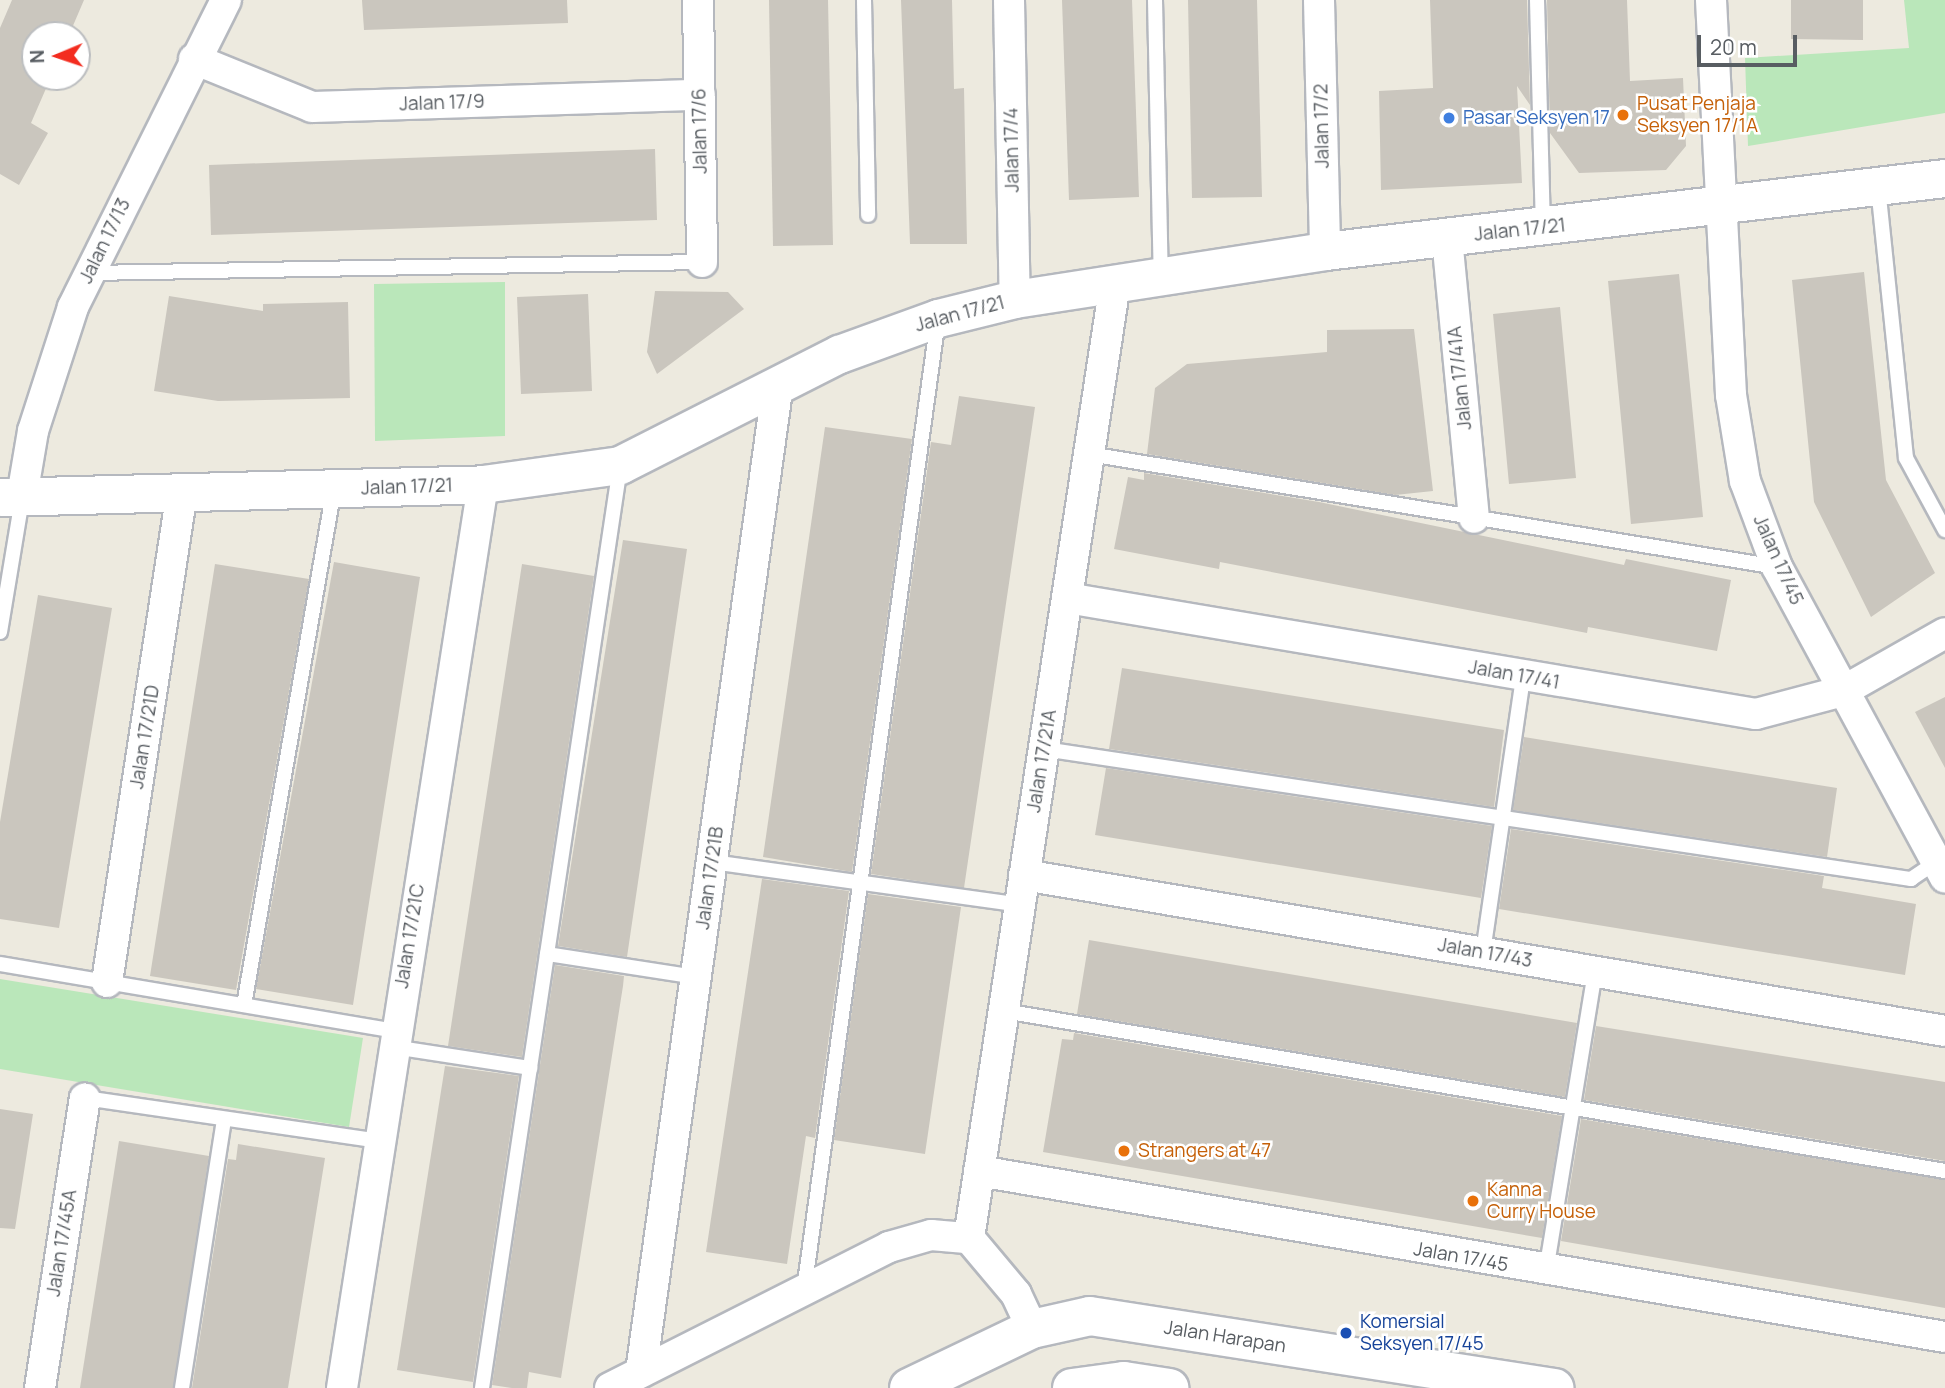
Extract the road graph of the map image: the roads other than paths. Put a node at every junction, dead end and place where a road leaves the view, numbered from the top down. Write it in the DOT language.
graph roads {
  1 [pos="226,0"];
  2 [pos="698,0"];
  3 [pos="864,0"];
  4 [pos="1009,0"];
  5 [pos="1155,0"];
  6 [pos="1319,0"];
  7 [pos="1537,0"];
  8 [pos="1711,0"];
  9 [pos="194,59"];
  10 [pos="700,95"];
  11 [pos="1945,178"];
  12 [pos="1878,187"];
  13 [pos="1721,208"];
  14 [pos="869,215"];
  15 [pos="1543,228"];
  16 [pos="1447,238"];
  17 [pos="1325,251"];
  18 [pos="702,262"];
  19 [pos="90,273"];
  20 [pos="1161,277"];
  21 [pos="1115,284"];
  22 [pos="1015,299"];
  23 [pos="938,318"];
  24 [pos="778,384"];
  25 [pos="1089,454"];
  26 [pos="620,465"];
  27 [pos="483,484"];
  28 [pos="334,489"];
  29 [pos="182,493"];
  30 [pos="11,496"];
  31 [pos="1474,517"];
  32 [pos="1945,530"];
  33 [pos="1777,567"];
  34 [pos="1067,598"];
  35 [pos="0,632"];
  36 [pos="1945,633"];
  37 [pos="1523,677"];
  38 [pos="1843,691"];
  39 [pos="1044,749"];
  40 [pos="1502,815"];
  41 [pos="712,862"];
  42 [pos="1941,870"];
  43 [pos="1024,875"];
  44 [pos="860,883"];
  45 [pos="1020,905"];
  46 [pos="1483,952"];
  47 [pos="548,954"];
  48 [pos="0,964"];
  49 [pos="1595,971"];
  50 [pos="696,976"];
  51 [pos="107,982"];
  52 [pos="244,1005"];
  53 [pos="1004,1011"];
  54 [pos="1945,1031"];
  55 [pos="394,1039"];
  56 [pos="530,1068"];
  57 [pos="85,1098"];
  58 [pos="1573,1107"];
  59 [pos="224,1119"];
  60 [pos="378,1141"];
  61 [pos="979,1171"];
  62 [pos="1945,1171"];
  63 [pos="969,1238"];
  64 [pos="1546,1273"];
  65 [pos="804,1290"];
  66 [pos="1032,1329"];
  67 [pos="1945,1337"];
  68 [pos="641,1372"];
  69 [pos="1124,1384"];
  70 [pos="40,1388"];
  71 [pos="182,1388"];
  72 [pos="342,1388"];
  73 [pos="482,1388"];
  74 [pos="610,1388"];
  75 [pos="909,1388"];
  76 [pos="1072,1388"];
  77 [pos="1169,1388"];
  78 [pos="1554,1388"];
  1 -- 9 [label="street, Jalan 17/13"];
  2 -- 10 [label="street, Jalan 17/6"];
  3 -- 14 [label="lane"];
  4 -- 22 [label="street, Jalan 17/4"];
  5 -- 20 [label="lane"];
  6 -- 17 [label="street, Jalan 17/2"];
  7 -- 15 [label="lane"];
  8 -- 13 [label="street, Jalan 17/45"];
  9 -- 10 [label="street, Jalan 17/9"];
  9 -- 19 [label="street, Jalan 17/13"];
  10 -- 18 [label="street, Jalan 17/6"];
  11 -- 12 [label="street, Jalan 17/21"];
  12 -- 13 [label="street, Jalan 17/21"];
  12 -- 32 [label="lane"];
  13 -- 15 [label="street, Jalan 17/21"];
  13 -- 33 [label="street, Jalan 17/45"];
  15 -- 16 [label="street, Jalan 17/21"];
  16 -- 17 [label="street, Jalan 17/21"];
  16 -- 31 [label="street, Jalan 17/41A"];
  17 -- 20 [label="street, Jalan 17/21"];
  18 -- 19 [label="lane"];
  19 -- 30 [label="street, Jalan 17/13"];
  20 -- 21 [label="street, Jalan 17/21"];
  21 -- 22 [label="street, Jalan 17/21"];
  21 -- 25 [label="street, Jalan 17/21A"];
  22 -- 23 [label="street, Jalan 17/21"];
  23 -- 24 [label="street, Jalan 17/21"];
  23 -- 44 [label="lane"];
  24 -- 26 [label="street, Jalan 17/21"];
  24 -- 41 [label="street, Jalan 17/21B"];
  25 -- 31 [label="lane"];
  25 -- 34 [label="street, Jalan 17/21A"];
  26 -- 27 [label="street, Jalan 17/21"];
  26 -- 47 [label="lane"];
  27 -- 28 [label="street, Jalan 17/21"];
  27 -- 55 [label="street, Jalan 17/21C"];
  28 -- 29 [label="street, Jalan 17/21"];
  28 -- 52 [label="lane"];
  29 -- 30 [label="street, Jalan 17/21"];
  29 -- 51 [label="street, Jalan 17/21D"];
  30 -- 35 [label="lane"];
  31 -- 33 [label="lane"];
  33 -- 38 [label="street, Jalan 17/45"];
  34 -- 37 [label="street, Jalan 17/41"];
  34 -- 39 [label="street, Jalan 17/21A"];
  36 -- 38 [label="street, Jalan 17/41"];
  37 -- 38 [label="street, Jalan 17/41"];
  37 -- 40 [label="lane"];
  38 -- 42 [label="street, Jalan 17/45"];
  39 -- 40 [label="lane"];
  39 -- 43 [label="street, Jalan 17/21A"];
  40 -- 42 [label="lane"];
  40 -- 46 [label="lane"];
  41 -- 44 [label="lane"];
  41 -- 50 [label="street, Jalan 17/21B"];
  43 -- 45 [label="street, Jalan 17/21A"];
  43 -- 46 [label="street, Jalan 17/43"];
  44 -- 45 [label="lane"];
  44 -- 65 [label="lane"];
  45 -- 53 [label="street, Jalan 17/21A"];
  46 -- 49 [label="street, Jalan 17/43"];
  47 -- 50 [label="lane"];
  47 -- 56 [label="lane"];
  48 -- 51 [label="lane"];
  49 -- 54 [label="street, Jalan 17/43"];
  49 -- 58 [label="lane"];
  50 -- 68 [label="street, Jalan 17/21B"];
  51 -- 52 [label="lane"];
  52 -- 55 [label="lane"];
  53 -- 58 [label="lane"];
  53 -- 61 [label="street, Jalan 17/21A"];
  55 -- 56 [label="lane"];
  55 -- 60 [label="street, Jalan 17/21C"];
  56 -- 73 [label="lane"];
  57 -- 59 [label="lane"];
  57 -- 70 [label="street, Jalan 17/45A"];
  58 -- 62 [label="lane"];
  58 -- 64 [label="lane"];
  59 -- 60 [label="lane"];
  59 -- 71 [label="lane"];
  60 -- 72 [label="street, Jalan 17/21C"];
  61 -- 63 [label="street, Jalan 17/21A"];
  61 -- 64 [label="street, Jalan 17/45"];
  63 -- 65 [label="street"];
  63 -- 66 [label="street"];
  64 -- 67 [label="street, Jalan 17/45"];
  65 -- 68 [label="street"];
  66 -- 75 [label="main road, Jalan Harapan"];
  66 -- 78 [label="main road, Jalan Harapan"];
  68 -- 74 [label="street"];
  69 -- 76 [label="main road"];
  69 -- 77 [label="main road"];
}
